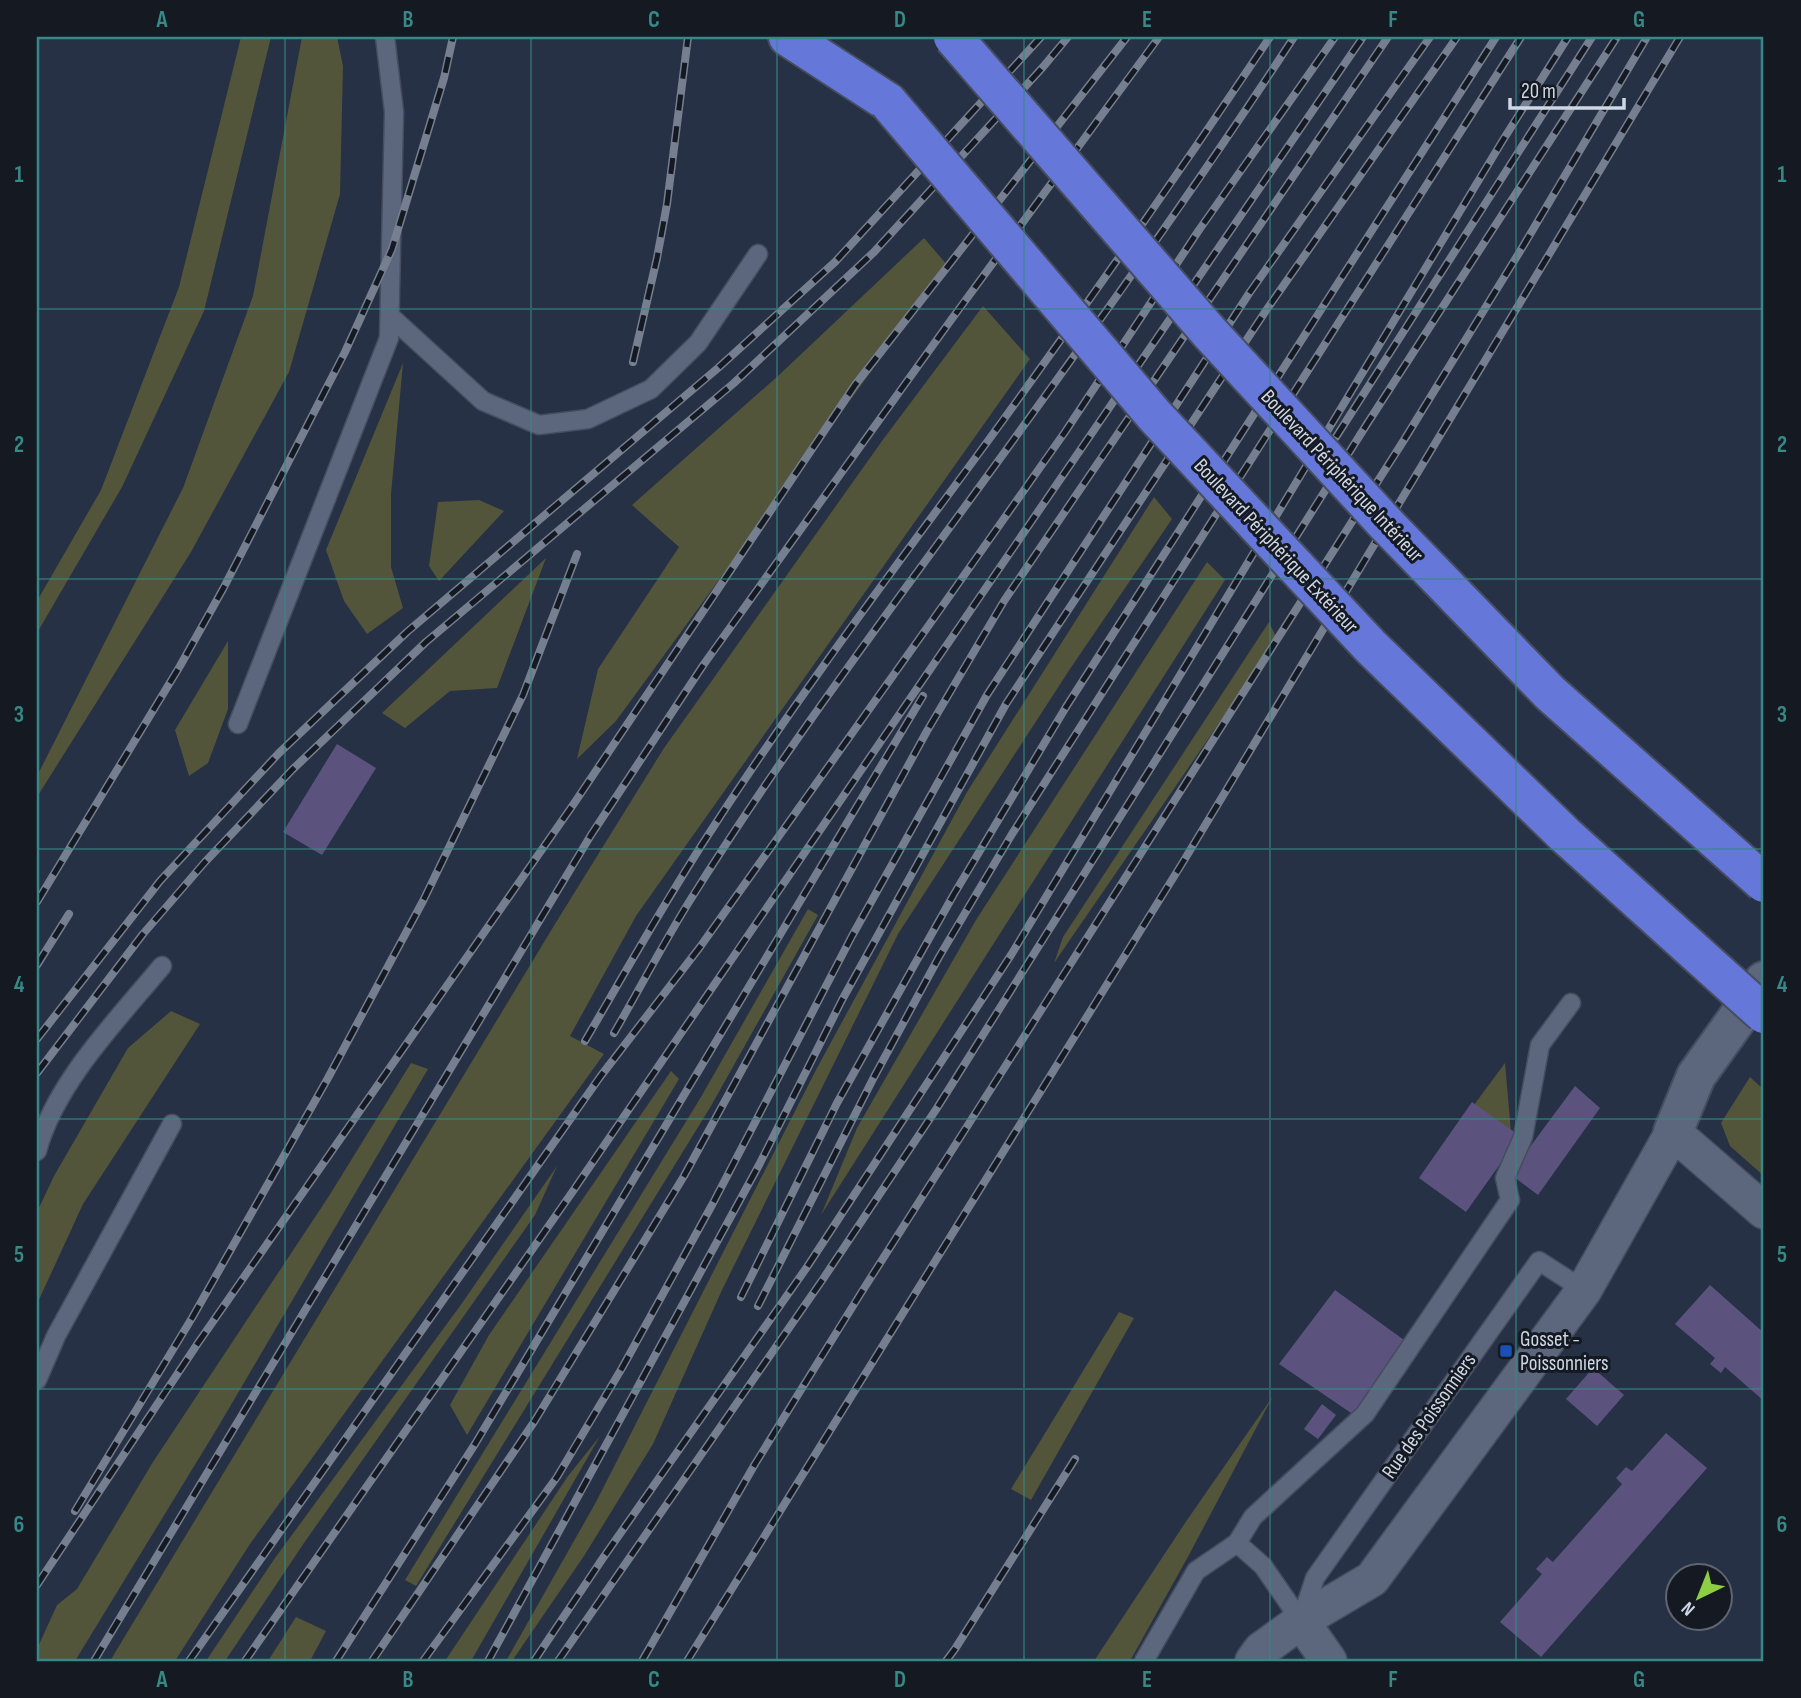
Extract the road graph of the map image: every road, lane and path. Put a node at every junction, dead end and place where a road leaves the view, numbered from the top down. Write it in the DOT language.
graph roads {
  1 [pos="385,37"];
  2 [pos="788,37"];
  3 [pos="831,37"];
  4 [pos="953,37"];
  5 [pos="888,102"];
  6 [pos="758,254"];
  7 [pos="390,316"];
  8 [pos="238,724"];
  9 [pos="1764,883"];
  10 [pos="162,965"];
  11 [pos="1764,981"];
  12 [pos="1572,1003"];
  13 [pos="1764,1014"];
  14 [pos="172,1124"];
  15 [pos="1665,1147"];
  16 [pos="37,1151"];
  17 [pos="1764,1211"];
  18 [pos="1584,1290"];
  19 [pos="37,1380"];
  20 [pos="1237,1544"];
  21 [pos="1301,1621"];
  22 [pos="1144,1661"];
  23 [pos="1253,1661"];
  24 [pos="1329,1661"];
  1 -- 7 [label="lane"];
  2 -- 5 [label="highway"];
  3 -- 5 [label="highway, Boulevard Périphérique Extérieur"];
  4 -- 9 [label="highway, Boulevard Périphérique Intérieur, bridge"];
  5 -- 13 [label="highway, Boulevard Périphérique Extérieur, bridge"];
  6 -- 7 [label="lane"];
  7 -- 8 [label="lane"];
  10 -- 16 [label="lane"];
  11 -- 15 [label="street"];
  12 -- 20 [label="lane"];
  14 -- 19 [label="lane"];
  15 -- 17 [label="street"];
  15 -- 18 [label="street"];
  18 -- 21 [label="street"];
  18 -- 21 [label="lane, Rue des Poissonniers"];
  20 -- 21 [label="lane"];
  20 -- 22 [label="lane"];
  21 -- 23 [label="street"];
  21 -- 24 [label="street"];
}
